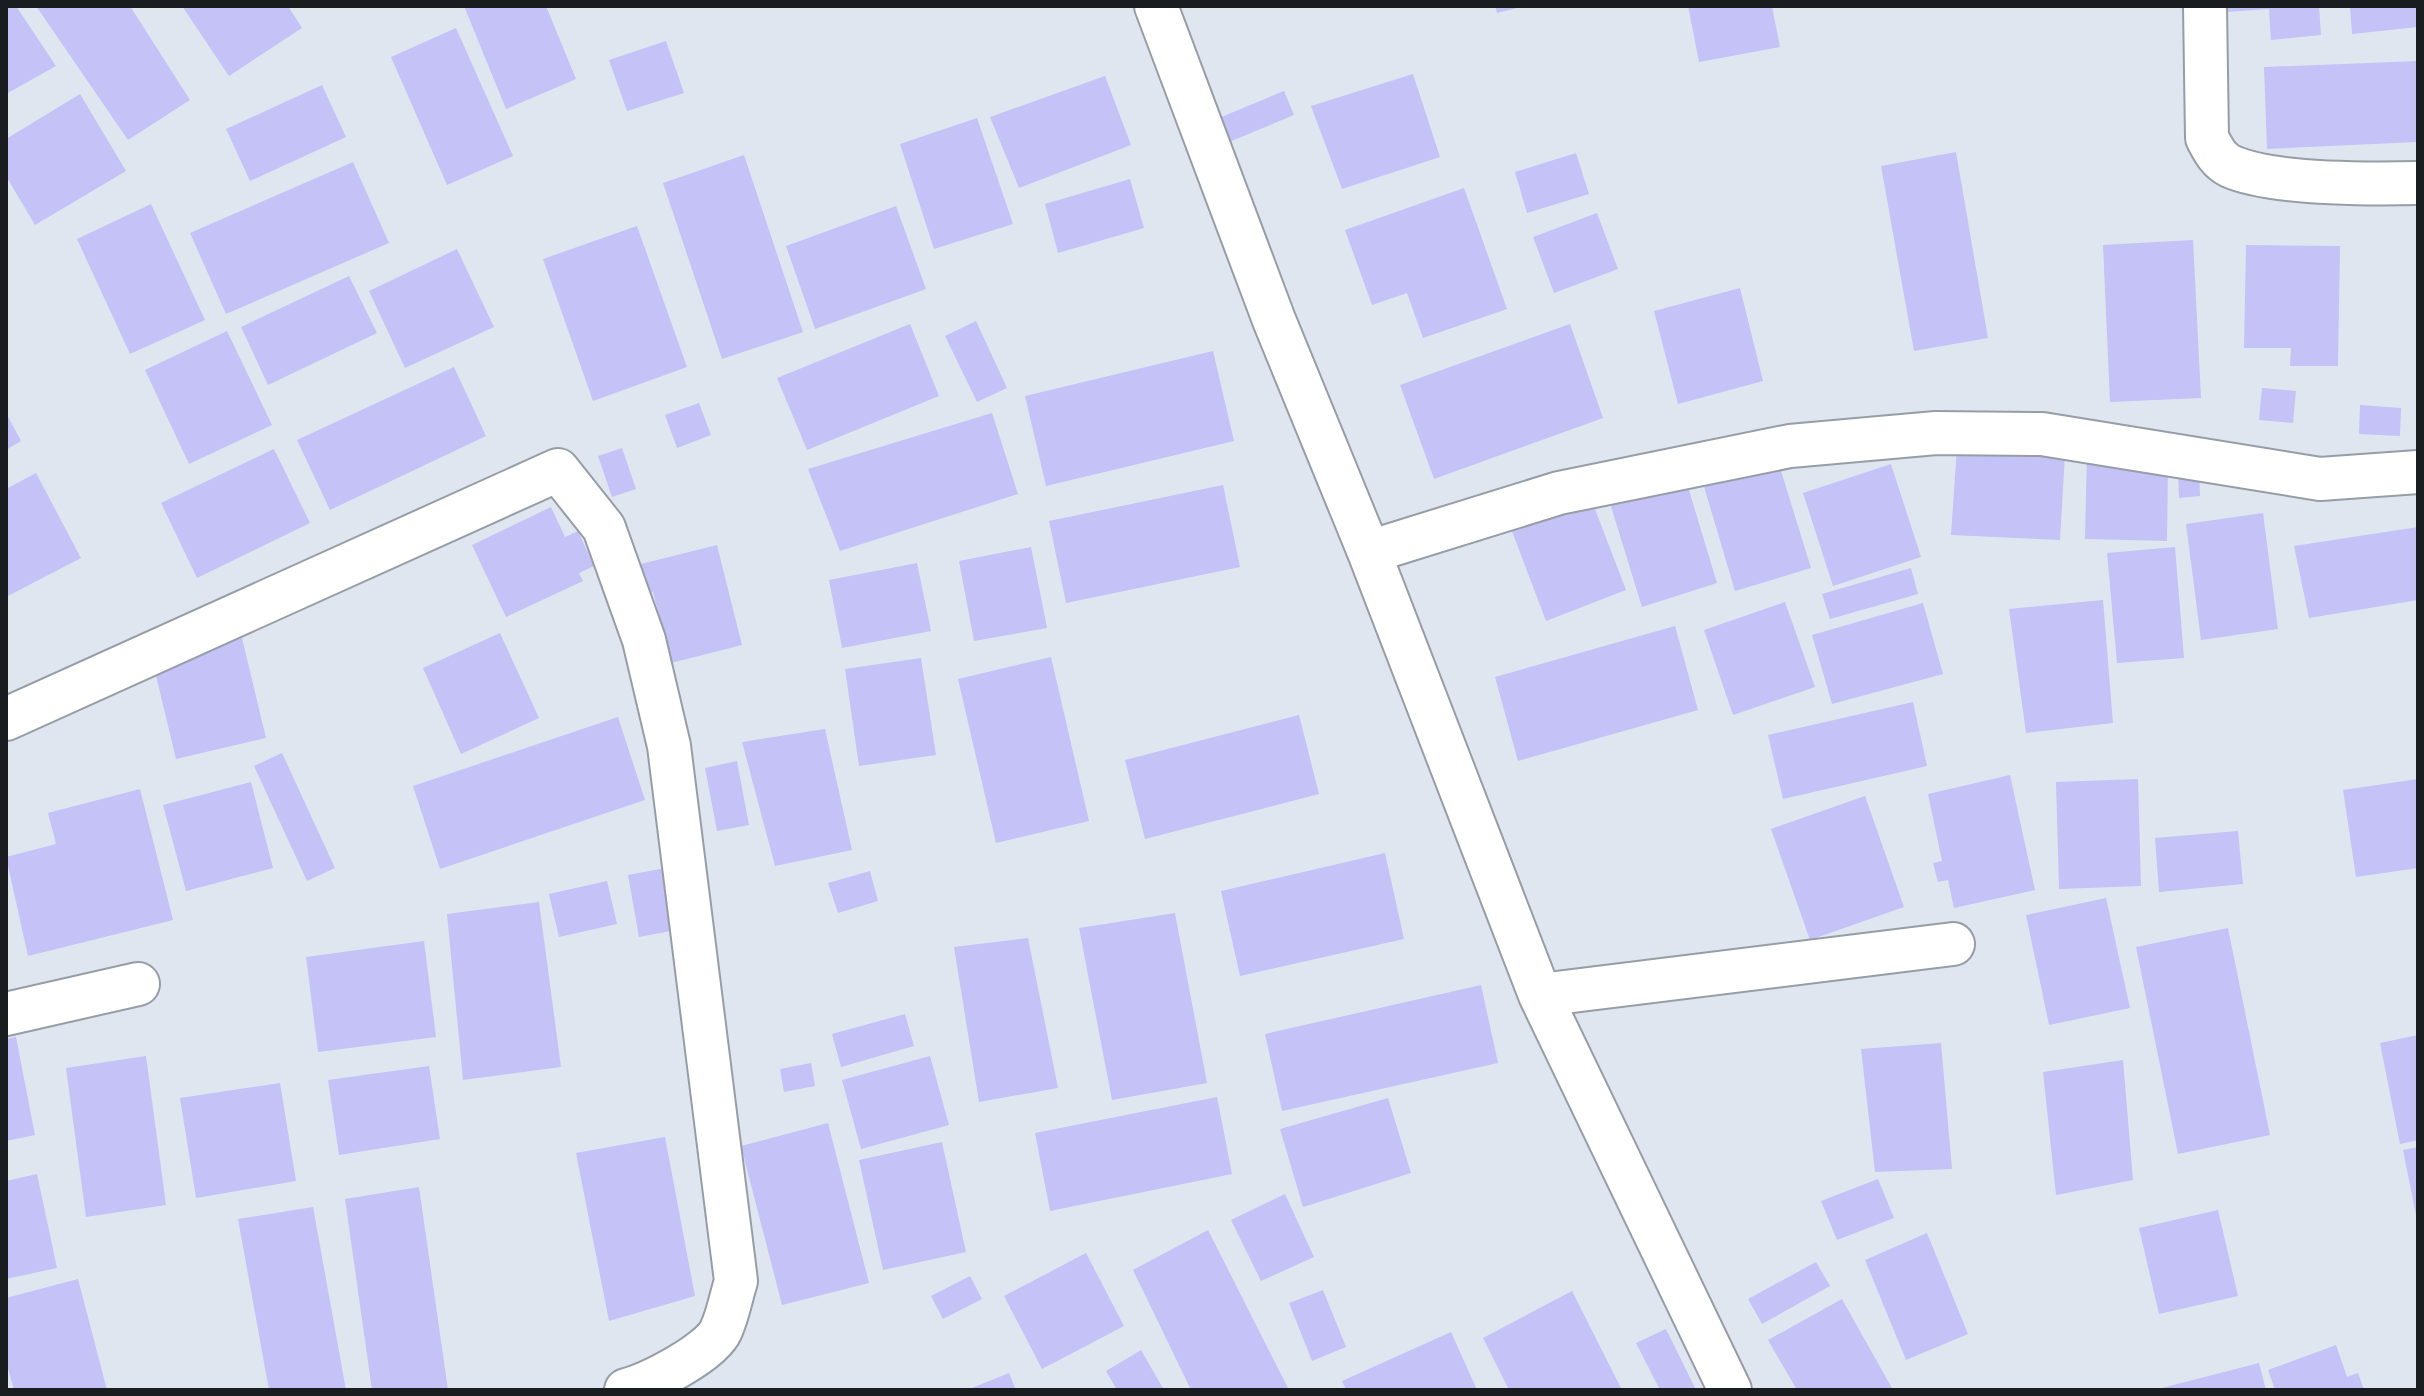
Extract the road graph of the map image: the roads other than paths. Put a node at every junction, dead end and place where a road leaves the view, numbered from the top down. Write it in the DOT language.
graph roads {
  1 [pos="1156,6"];
  2 [pos="2205,6"];
  3 [pos="2418,183"];
  4 [pos="2418,472"];
  5 [pos="1369,552"];
  6 [pos="6,719"];
  7 [pos="1953,944"];
  8 [pos="138,984"];
  9 [pos="1540,995"];
  10 [pos="6,1014"];
  11 [pos="626,1390"];
  12 [pos="1730,1390"];
  1 -- 5 [label="street"];
  2 -- 3 [label="street"];
  4 -- 5 [label="street"];
  5 -- 9 [label="street"];
  6 -- 11 [label="street"];
  7 -- 9 [label="street"];
  8 -- 10 [label="street"];
  9 -- 12 [label="street"];
}
